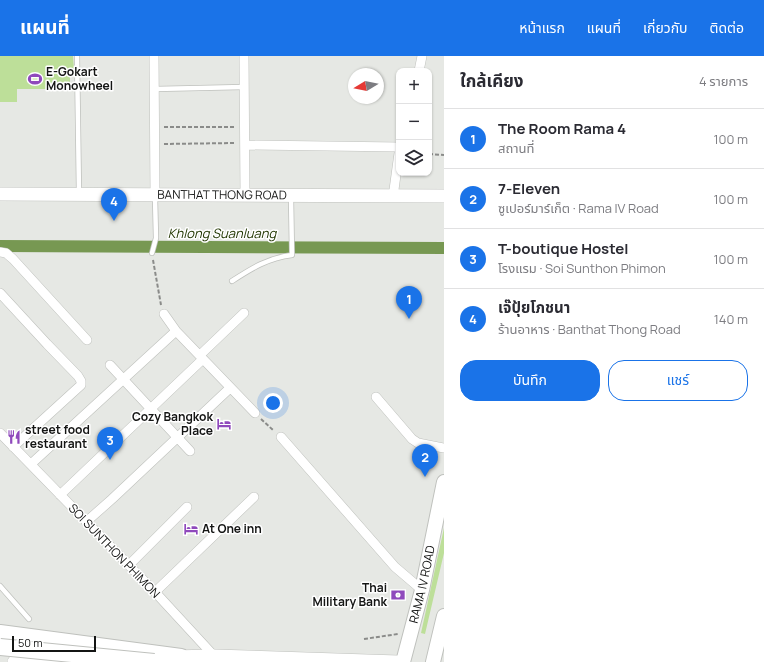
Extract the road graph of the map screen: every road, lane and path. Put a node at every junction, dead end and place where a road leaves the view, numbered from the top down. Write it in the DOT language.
graph roads {
  1 [pos="77,56"];
  2 [pos="154,56"];
  3 [pos="244,56"];
  4 [pos="422,56"];
  5 [pos="420,68"];
  6 [pos="244,88"];
  7 [pos="155,89"];
  8 [pos="155,127"];
  9 [pos="245,127"];
  10 [pos="155,144"];
  11 [pos="245,144"];
  12 [pos="396,147"];
  13 [pos="432,154"];
  14 [pos="444,155"];
  15 [pos="396,175"];
  16 [pos="0,194"];
  17 [pos="79,195"];
  18 [pos="155,195"];
  19 [pos="245,196"];
  20 [pos="292,196"];
  21 [pos="444,196"];
  22 [pos="393,197"];
  23 [pos="0,252"];
  24 [pos="152,253"];
  25 [pos="232,281"];
  26 [pos="0,293"];
  27 [pos="244,313"];
  28 [pos="164,314"];
  29 [pos="176,331"];
  30 [pos="87,340"];
  31 [pos="202,357"];
  32 [pos="110,365"];
  33 [pos="125,380"];
  34 [pos="230,388"];
  35 [pos="376,397"];
  36 [pos="151,409"];
  37 [pos="254,412"];
  38 [pos="0,433"];
  39 [pos="178,437"];
  40 [pos="281,438"];
  41 [pos="13,447"];
  42 [pos="444,448"];
  43 [pos="190,451"];
  44 [pos="31,464"];
  45 [pos="444,482"];
  46 [pos="60,495"];
  47 [pos="254,498"];
  48 [pos="187,507"];
  49 [pos="86,522"];
  50 [pos="129,565"];
  51 [pos="0,586"];
  52 [pos="422,590"];
  53 [pos="155,592"];
  54 [pos="444,616"];
  55 [pos="28,619"];
  56 [pos="0,633"];
  57 [pos="398,634"];
  58 [pos="364,639"];
  59 [pos="0,647"];
  60 [pos="214,656"];
  61 [pos="181,657"];
  62 [pos="14,662"];
  63 [pos="154,662"];
  64 [pos="398,662"];
  65 [pos="403,662"];
  66 [pos="433,662"];
  1 -- 17 [label="lane"];
  2 -- 7 [label="street"];
  3 -- 6 [label="street"];
  4 -- 5 [label="street"];
  6 -- 7 [label="lane"];
  6 -- 9 [label="street"];
  7 -- 8 [label="street"];
  8 -- 9 [label="path"];
  8 -- 10 [label="street"];
  9 -- 11 [label="street"];
  10 -- 11 [label="path"];
  10 -- 18 [label="street"];
  11 -- 12 [label="street"];
  11 -- 19 [label="street"];
  13 -- 14 [label="path"];
  15 -- 22 [label="street"];
  16 -- 17 [label="main road, BANTHAT THONG ROAD"];
  17 -- 18 [label="main road, BANTHAT THONG ROAD"];
  18 -- 19 [label="main road, BANTHAT THONG ROAD"];
  18 -- 24 [label="lane"];
  19 -- 20 [label="main road, BANTHAT THONG ROAD"];
  20 -- 22 [label="main road, BANTHAT THONG ROAD"];
  20 -- 25 [label="lane"];
  21 -- 22 [label="main road, BANTHAT THONG ROAD"];
  23 -- 30 [label="street"];
  24 -- 28 [label="path"];
  26 -- 41 [label="street"];
  27 -- 31 [label="street"];
  28 -- 29 [label="street"];
  29 -- 31 [label="street"];
  29 -- 33 [label="street"];
  31 -- 34 [label="street"];
  31 -- 36 [label="street"];
  32 -- 33 [label="street"];
  33 -- 36 [label="street"];
  33 -- 44 [label="street"];
  34 -- 37 [label="street"];
  34 -- 39 [label="street"];
  35 -- 42 [label="street"];
  36 -- 39 [label="street"];
  36 -- 46 [label="street"];
  37 -- 40 [label="path"];
  38 -- 41 [label="street, SOI SUNTHON PHIMON"];
  39 -- 43 [label="street"];
  39 -- 49 [label="street"];
  40 -- 52 [label="street"];
  41 -- 44 [label="street, SOI SUNTHON PHIMON"];
  44 -- 46 [label="street, SOI SUNTHON PHIMON"];
  45 -- 52 [label="main road, RAMA IV ROAD"];
  46 -- 49 [label="street, SOI SUNTHON PHIMON"];
  47 -- 53 [label="street"];
  48 -- 50 [label="street"];
  49 -- 50 [label="street, SOI SUNTHON PHIMON"];
  50 -- 53 [label="street, SOI SUNTHON PHIMON"];
  51 -- 55 [label="lane"];
  52 -- 65 [label="main road, RAMA IV ROAD"];
  53 -- 60 [label="street, SOI SUNTHON PHIMON"];
  54 -- 66 [label="main road"];
  56 -- 61 [label="highway"];
  57 -- 58 [label="path"];
  59 -- 63 [label="highway, bridge"];
  60 -- 61 [label="main road"];
  60 -- 64 [label="main road"];
  61 -- 62 [label="main road"];
}
